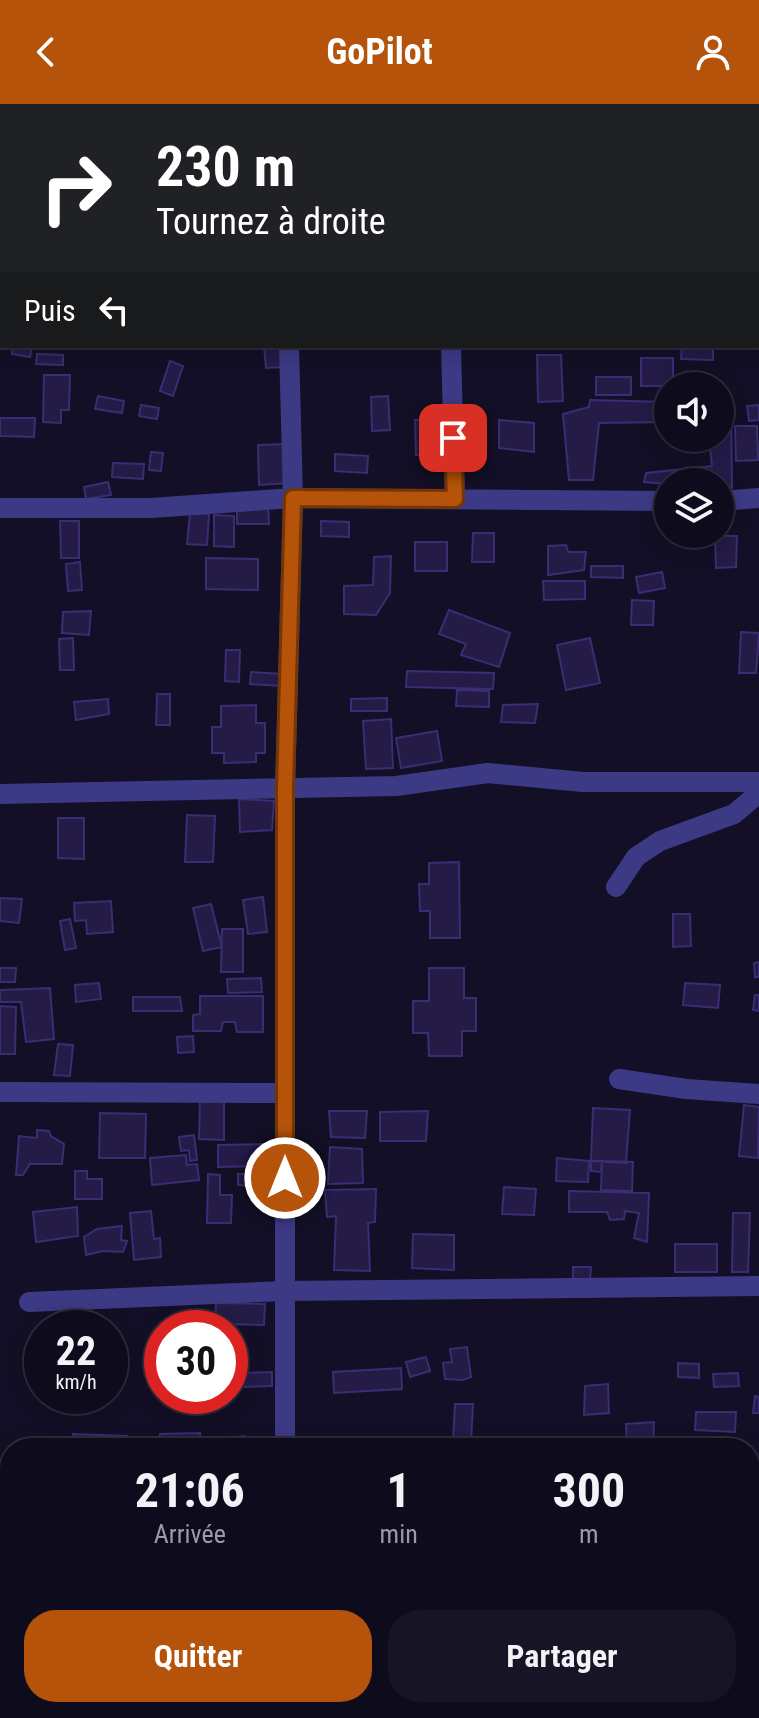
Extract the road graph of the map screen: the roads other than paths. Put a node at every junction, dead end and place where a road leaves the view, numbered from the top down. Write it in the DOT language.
graph roads {
  1 [pos="289,348"];
  2 [pos="451,348"];
  3 [pos="293,498"];
  4 [pos="759,498"];
  5 [pos="455,499"];
  6 [pos="734,500"];
  7 [pos="654,501"];
  8 [pos="0,508"];
  9 [pos="759,782"];
  10 [pos="285,789"];
  11 [pos="759,793"];
  12 [pos="0,794"];
  13 [pos="616,887"];
  14 [pos="619,1079"];
  15 [pos="0,1092"];
  16 [pos="285,1093"];
  17 [pos="759,1094"];
  18 [pos="759,1286"];
  19 [pos="285,1291"];
  20 [pos="29,1302"];
  21 [pos="285,1438"];
  1 -- 3 [label="street"];
  2 -- 5 [label="street"];
  3 -- 5 [label="street"];
  3 -- 8 [label="street"];
  3 -- 10 [label="street"];
  4 -- 6 [label="street"];
  5 -- 7 [label="street"];
  9 -- 10 [label="street"];
  10 -- 12 [label="street"];
  10 -- 16 [label="street"];
  11 -- 13 [label="street"];
  14 -- 17 [label="street"];
  15 -- 16 [label="street"];
  16 -- 19 [label="street"];
  18 -- 19 [label="street"];
  19 -- 20 [label="street"];
  19 -- 21 [label="street"];
}
